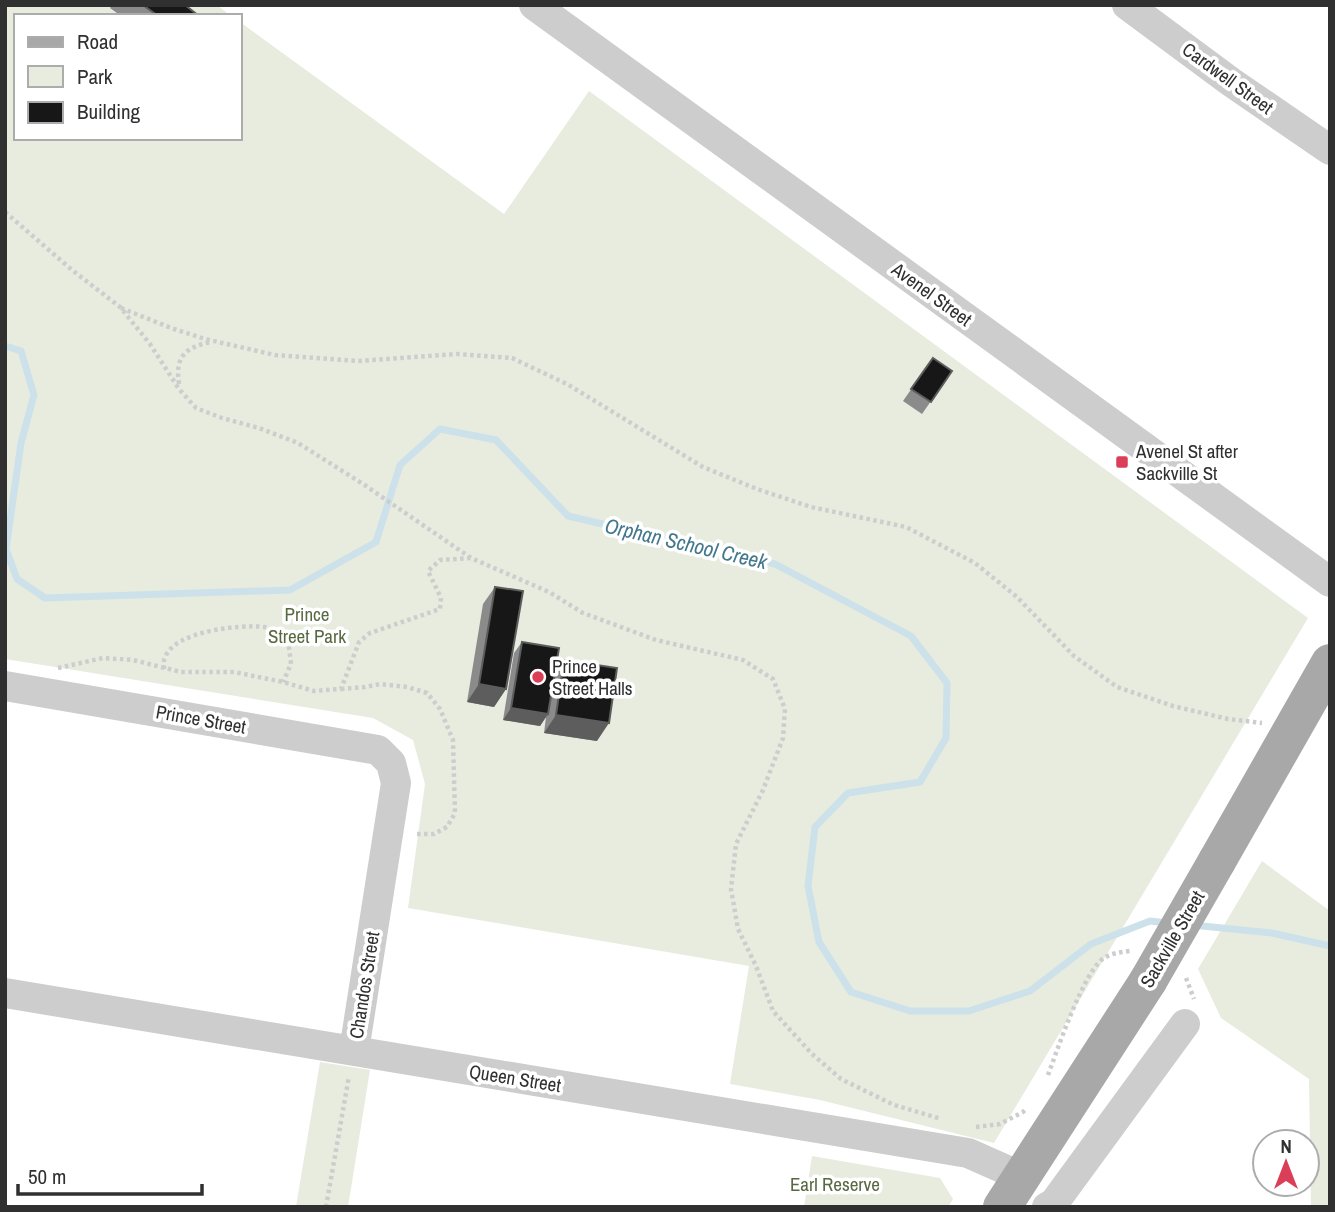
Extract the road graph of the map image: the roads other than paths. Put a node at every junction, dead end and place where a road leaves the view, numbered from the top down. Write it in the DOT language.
graph roads {
  1 [pos="534,5"];
  2 [pos="1127,5"];
  3 [pos="1330,150"];
  4 [pos="1330,582"];
  5 [pos="1330,663"];
  6 [pos="5,686"];
  7 [pos="391,763"];
  8 [pos="5,993"];
  9 [pos="1190,1010"];
  10 [pos="354,1051"];
  11 [pos="1011,1191"];
  12 [pos="1047,1207"];
  1 -- 4 [label="street, Avenel Street"];
  2 -- 3 [label="street, Cardwell Street"];
  5 -- 11 [label="main road, Sackville Street, bridge"];
  6 -- 7 [label="street, Prince Street"];
  7 -- 10 [label="street, Chandos Street"];
  8 -- 10 [label="street, Queen Street"];
  9 -- 12 [label="street"];
  10 -- 11 [label="street, Queen Street"];
}
